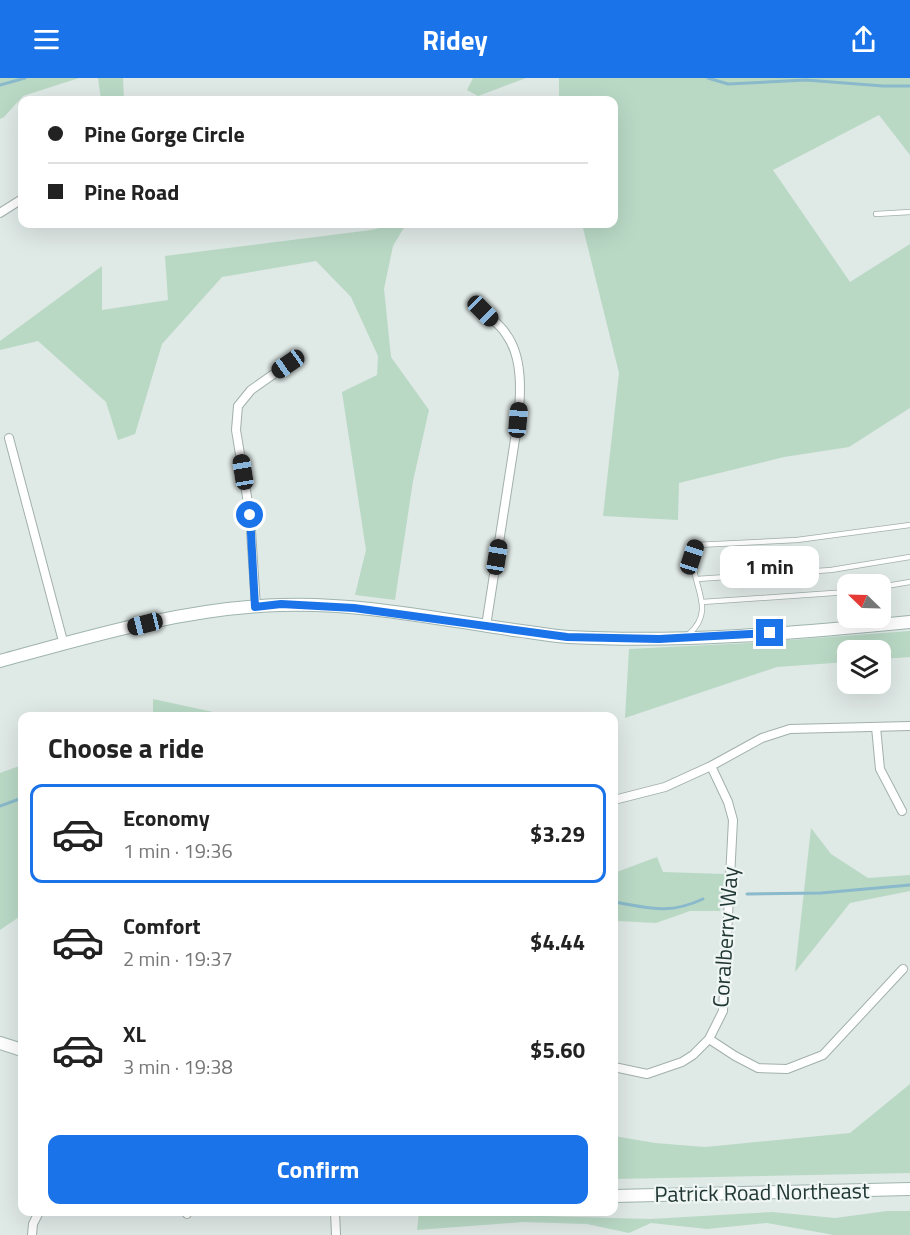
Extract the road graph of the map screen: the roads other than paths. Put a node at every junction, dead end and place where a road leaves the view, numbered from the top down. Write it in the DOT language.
graph roads {
  1 [pos="18,202"];
  2 [pos="910,212"];
  3 [pos="0,213"];
  4 [pos="876,214"];
  5 [pos="483,311"];
  6 [pos="288,364"];
  7 [pos="9,438"];
  8 [pos="910,525"];
  9 [pos="910,557"];
  10 [pos="697,579"];
  11 [pos="910,582"];
  12 [pos="891,585"];
  13 [pos="837,593"];
  14 [pos="702,602"];
  15 [pos="255,607"];
  16 [pos="910,622"];
  17 [pos="486,626"];
  18 [pos="684,638"];
  19 [pos="64,645"];
  20 [pos="0,661"];
  21 [pos="910,726"];
  22 [pos="876,727"];
  23 [pos="711,766"];
  24 [pos="618,799"];
  25 [pos="902,811"];
  26 [pos="903,969"];
  27 [pos="709,1039"];
  28 [pos="0,1043"];
  29 [pos="18,1049"];
  30 [pos="618,1068"];
  31 [pos="910,1189"];
  32 [pos="618,1196"];
  33 [pos="37,1216"];
  34 [pos="335,1216"];
  35 [pos="32,1235"];
  36 [pos="336,1235"];
  1 -- 3 [label="street"];
  2 -- 4 [label="lane"];
  5 -- 17 [label="street"];
  6 -- 15 [label="street"];
  7 -- 19 [label="street"];
  8 -- 10 [label="lane"];
  9 -- 10 [label="lane"];
  10 -- 14 [label="lane"];
  11 -- 12 [label="lane"];
  13 -- 14 [label="lane"];
  14 -- 18 [label="lane"];
  15 -- 17 [label="street"];
  15 -- 19 [label="street"];
  16 -- 18 [label="street"];
  17 -- 18 [label="street"];
  19 -- 20 [label="street"];
  21 -- 22 [label="street"];
  22 -- 23 [label="street"];
  22 -- 25 [label="street"];
  23 -- 24 [label="street"];
  23 -- 27 [label="street, Coralberry Way"];
  26 -- 27 [label="street"];
  27 -- 30 [label="street, Coralberry Way"];
  28 -- 29 [label="street"];
  31 -- 32 [label="street, Patrick Road Northeast"];
  33 -- 35 [label="street"];
  34 -- 36 [label="street"];
}
